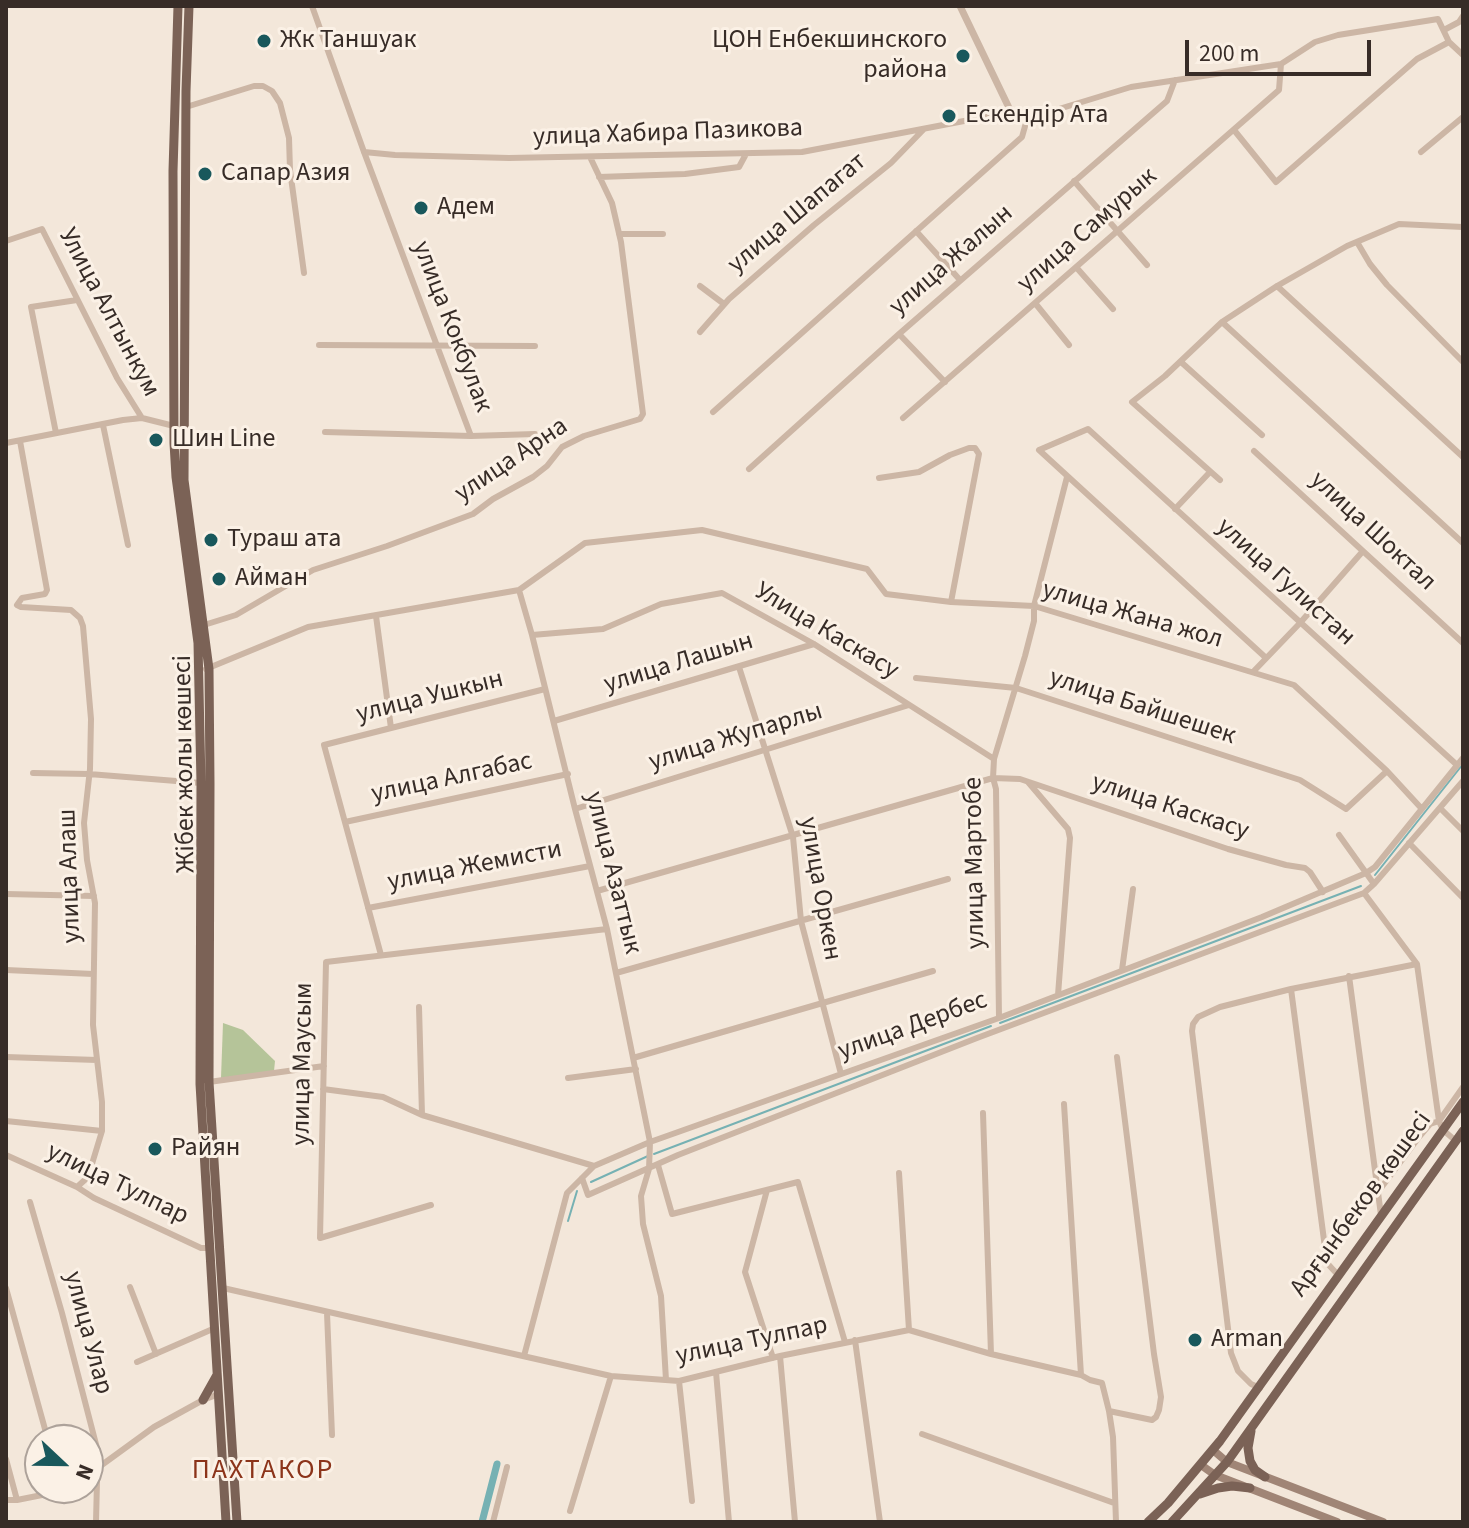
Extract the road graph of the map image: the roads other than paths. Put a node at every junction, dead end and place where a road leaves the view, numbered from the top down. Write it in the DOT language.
graph roads {
  1 [pos="178,6"];
  2 [pos="189,6"];
  3 [pos="312,6"];
  4 [pos="960,6"];
  5 [pos="1463,16"];
  6 [pos="1444,30"];
  7 [pos="1449,42"];
  8 [pos="1463,55"];
  9 [pos="1281,64"];
  10 [pos="1175,80"];
  11 [pos="186,107"];
  12 [pos="1011,112"];
  13 [pos="1029,112"];
  14 [pos="1463,117"];
  15 [pos="924,129"];
  16 [pos="1234,130"];
  17 [pos="364,152"];
  18 [pos="1421,152"];
  19 [pos="746,154"];
  20 [pos="590,157"];
  21 [pos="599,177"];
  22 [pos="1074,181"];
  23 [pos="1462,227"];
  24 [pos="916,231"];
  25 [pos="1118,231"];
  26 [pos="619,234"];
  27 [pos="663,234"];
  28 [pos="6,241"];
  29 [pos="1357,242"];
  30 [pos="1147,265"];
  31 [pos="1076,267"];
  32 [pos="304,273"];
  33 [pos="960,280"];
  34 [pos="700,286"];
  35 [pos="1277,286"];
  36 [pos="77,300"];
  37 [pos="1035,303"];
  38 [pos="724,304"];
  39 [pos="1113,309"];
  40 [pos="1222,322"];
  41 [pos="700,332"];
  42 [pos="899,334"];
  43 [pos="437,344"];
  44 [pos="319,345"];
  45 [pos="1069,345"];
  46 [pos="535,346"];
  47 [pos="1181,362"];
  48 [pos="1463,362"];
  49 [pos="945,382"];
  50 [pos="713,412"];
  51 [pos="142,418"];
  52 [pos="903,418"];
  53 [pos="103,425"];
  54 [pos="174,426"];
  55 [pos="325,432"];
  56 [pos="56,433"];
  57 [pos="535,434"];
  58 [pos="1262,435"];
  59 [pos="471,436"];
  60 [pos="20,441"];
  61 [pos="6,443"];
  62 [pos="1254,451"];
  63 [pos="1463,457"];
  64 [pos="749,469"];
  65 [pos="1210,472"];
  66 [pos="1067,477"];
  67 [pos="879,478"];
  68 [pos="1220,480"];
  69 [pos="1175,509"];
  70 [pos="1463,543"];
  71 [pos="128,545"];
  72 [pos="1363,551"];
  73 [pos="519,590"];
  74 [pos="951,602"];
  75 [pos="1034,606"];
  76 [pos="376,616"];
  77 [pos="1300,623"];
  78 [pos="204,625"];
  79 [pos="532,635"];
  80 [pos="1463,643"];
  81 [pos="814,644"];
  82 [pos="1265,657"];
  83 [pos="739,667"];
  84 [pos="204,670"];
  85 [pos="1253,672"];
  86 [pos="916,678"];
  87 [pos="1016,688"];
  88 [pos="545,689"];
  89 [pos="909,705"];
  90 [pos="554,721"];
  91 [pos="391,728"];
  92 [pos="765,751"];
  93 [pos="1463,758"];
  94 [pos="994,759"];
  95 [pos="1457,765"];
  96 [pos="1387,771"];
  97 [pos="33,773"];
  98 [pos="89,774"];
  99 [pos="568,774"];
  100 [pos="993,778"];
  101 [pos="1463,781"];
  102 [pos="1028,782"];
  103 [pos="201,783"];
  104 [pos="1440,808"];
  105 [pos="575,809"];
  106 [pos="1422,809"];
  107 [pos="345,822"];
  108 [pos="1463,831"];
  109 [pos="1339,835"];
  110 [pos="793,837"];
  111 [pos="1409,843"];
  112 [pos="590,866"];
  113 [pos="1366,873"];
  114 [pos="948,879"];
  115 [pos="1374,884"];
  116 [pos="1133,889"];
  117 [pos="597,891"];
  118 [pos="1323,892"];
  119 [pos="1364,893"];
  120 [pos="6,894"];
  121 [pos="94,896"];
  122 [pos="1463,898"];
  123 [pos="368,908"];
  124 [pos="801,921"];
  125 [pos="607,929"];
  126 [pos="381,955"];
  127 [pos="1417,964"];
  128 [pos="6,970"];
  129 [pos="1122,970"];
  130 [pos="933,971"];
  131 [pos="616,973"];
  132 [pos="93,974"];
  133 [pos="1349,976"];
  134 [pos="1291,989"];
  135 [pos="1058,995"];
  136 [pos="822,1005"];
  137 [pos="419,1007"];
  138 [pos="999,1018"];
  139 [pos="6,1057"];
  140 [pos="1117,1057"];
  141 [pos="633,1058"];
  142 [pos="97,1060"];
  143 [pos="324,1066"];
  144 [pos="636,1069"];
  145 [pos="841,1074"];
  146 [pos="568,1078"];
  147 [pos="209,1082"];
  148 [pos="1463,1087"];
  149 [pos="323,1089"];
  150 [pos="1463,1102"];
  151 [pos="1064,1104"];
  152 [pos="983,1113"];
  153 [pos="422,1115"];
  154 [pos="6,1121"];
  155 [pos="1441,1126"];
  156 [pos="102,1131"];
  157 [pos="1463,1131"];
  158 [pos="1456,1141"];
  159 [pos="650,1142"];
  160 [pos="6,1155"];
  161 [pos="658,1165"];
  162 [pos="594,1166"];
  163 [pos="649,1169"];
  164 [pos="899,1173"];
  165 [pos="582,1178"];
  166 [pos="77,1187"];
  167 [pos="767,1190"];
  168 [pos="1378,1192"];
  169 [pos="30,1202"];
  170 [pos="431,1205"];
  171 [pos="1381,1215"];
  172 [pos="210,1248"];
  173 [pos="1338,1275"];
  174 [pos="130,1287"];
  175 [pos="6,1288"];
  176 [pos="223,1288"];
  177 [pos="327,1313"];
  178 [pos="215,1328"];
  179 [pos="909,1330"];
  180 [pos="855,1340"];
  181 [pos="845,1342"];
  182 [pos="156,1354"];
  183 [pos="991,1354"];
  184 [pos="524,1356"];
  185 [pos="777,1357"];
  186 [pos="137,1362"];
  187 [pos="218,1372"];
  188 [pos="716,1372"];
  189 [pos="1081,1375"];
  190 [pos="611,1376"];
  191 [pos="666,1380"];
  192 [pos="679,1381"];
  193 [pos="1260,1388"];
  194 [pos="225,1392"];
  195 [pos="203,1400"];
  196 [pos="1109,1411"];
  197 [pos="44,1424"];
  198 [pos="91,1424"];
  199 [pos="1252,1428"];
  200 [pos="922,1434"];
  201 [pos="332,1435"];
  202 [pos="1213,1450"];
  203 [pos="6,1459"];
  204 [pos="1227,1462"];
  205 [pos="104,1464"];
  206 [pos="1201,1465"];
  207 [pos="507,1467"];
  208 [pos="1215,1475"];
  209 [pos="1265,1477"];
  210 [pos="1250,1488"];
  211 [pos="1197,1495"];
  212 [pos="24,1498"];
  213 [pos="6,1500"];
  214 [pos="17,1500"];
  215 [pos="692,1501"];
  216 [pos="1114,1503"];
  217 [pos="570,1511"];
  218 [pos="226,1522"];
  219 [pos="237,1522"];
  220 [pos="493,1522"];
  221 [pos="729,1522"];
  222 [pos="795,1522"];
  223 [pos="880,1522"];
  224 [pos="1116,1522"];
  225 [pos="1148,1522"];
  226 [pos="1172,1522"];
  227 [pos="1337,1522"];
  228 [pos="1383,1522"];
  1 -- 54 [label="main road, Жібек жолы көшесі"];
  2 -- 11 [label="main road, Жібек жолы көшесі"];
  3 -- 17 [label="street, улица Кокбулак"];
  4 -- 12 [label="street"];
  5 -- 6 [label="street"];
  6 -- 7 [label="street"];
  6 -- 9 [label="street, улица Хабира Пазикова"];
  7 -- 8 [label="street"];
  7 -- 16 [label="street"];
  9 -- 10 [label="street, улица Хабира Пазикова"];
  9 -- 16 [label="street, улица Самурык"];
  10 -- 13 [label="street, улица Хабира Пазикова"];
  10 -- 22 [label="street, улица Жалын"];
  11 -- 32 [label="street"];
  11 -- 78 [label="main road, Жібек жолы көшесі"];
  12 -- 13 [label="street, улица Хабира Пазикова"];
  12 -- 15 [label="street, улица Хабира Пазикова"];
  13 -- 24 [label="street"];
  14 -- 18 [label="street"];
  15 -- 19 [label="street, улица Хабира Пазикова"];
  15 -- 38 [label="street, улица Шапагат"];
  16 -- 25 [label="street, улица Самурык"];
  17 -- 20 [label="street, улица Хабира Пазикова"];
  17 -- 43 [label="street, улица Кокбулак"];
  19 -- 20 [label="street, улица Хабира Пазикова"];
  19 -- 21 [label="street"];
  20 -- 21 [label="street, улица Арна"];
  21 -- 26 [label="street, улица Арна"];
  22 -- 25 [label="street"];
  22 -- 33 [label="street, улица Жалын"];
  23 -- 29 [label="street"];
  24 -- 33 [label="street"];
  24 -- 50 [label="street"];
  25 -- 30 [label="street"];
  25 -- 31 [label="street, улица Самурык"];
  26 -- 27 [label="street"];
  26 -- 78 [label="street, улица Арна"];
  28 -- 36 [label="street, Улица Алтынкум"];
  29 -- 35 [label="street"];
  29 -- 48 [label="street"];
  31 -- 37 [label="street, улица Самурык"];
  31 -- 39 [label="street"];
  33 -- 42 [label="street, улица Жалын"];
  34 -- 38 [label="street"];
  35 -- 40 [label="street"];
  35 -- 63 [label="street"];
  36 -- 51 [label="street, Улица Алтынкум"];
  36 -- 56 [label="street"];
  37 -- 45 [label="street"];
  37 -- 49 [label="street, улица Самурык"];
  38 -- 41 [label="street, улица Шапагат"];
  40 -- 47 [label="street"];
  40 -- 70 [label="street"];
  42 -- 49 [label="street"];
  42 -- 64 [label="street, улица Жалын"];
  43 -- 44 [label="street"];
  43 -- 46 [label="street"];
  43 -- 59 [label="street, улица Кокбулак"];
  47 -- 58 [label="street"];
  47 -- 65 [label="street"];
  49 -- 52 [label="street, улица Самурык"];
  51 -- 53 [label="street"];
  51 -- 54 [label="street, Улица Алтынкум"];
  53 -- 56 [label="street"];
  53 -- 71 [label="street"];
  54 -- 84 [label="main road, Жібек жолы көшесі"];
  55 -- 59 [label="street"];
  56 -- 60 [label="street"];
  57 -- 59 [label="street"];
  60 -- 61 [label="street"];
  60 -- 98 [label="street, улица Алаш"];
  62 -- 72 [label="street, улица Шоктал"];
  65 -- 68 [label="street"];
  65 -- 69 [label="street"];
  66 -- 69 [label="street, улица Гулистан"];
  66 -- 75 [label="street, улица Мартобе"];
  66 -- 82 [label="street"];
  67 -- 74 [label="street"];
  69 -- 77 [label="street, улица Гулистан"];
  72 -- 77 [label="street"];
  72 -- 80 [label="street, улица Шоктал"];
  73 -- 74 [label="street, улица Жана жол"];
  73 -- 76 [label="street, улица Жана жол"];
  73 -- 79 [label="street, улица Азаттык"];
  74 -- 75 [label="street, улица Жана жол"];
  75 -- 85 [label="street, улица Жана жол"];
  75 -- 87 [label="street, улица Мартобе"];
  76 -- 84 [label="street, улица Жана жол"];
  76 -- 91 [label="street"];
  77 -- 82 [label="street"];
  77 -- 95 [label="street, улица Гулистан"];
  78 -- 84 [label="main road, Жібек жолы көшесі"];
  79 -- 81 [label="street, Улица Каскасу"];
  79 -- 88 [label="street, улица Азаттык"];
  81 -- 83 [label="street, улица Лашын"];
  81 -- 89 [label="street, Улица Каскасу"];
  82 -- 85 [label="street"];
  83 -- 90 [label="street, улица Лашын"];
  83 -- 92 [label="street, улица Оркен"];
  84 -- 103 [label="main road, Жібек жолы көшесі"];
  84 -- 147 [label="main road, Жібек жолы көшесі"];
  85 -- 96 [label="street, улица Жана жол"];
  86 -- 87 [label="street, улица Байшешек"];
  87 -- 94 [label="street, улица Мартобе"];
  87 -- 96 [label="street, улица Байшешек"];
  88 -- 90 [label="street, улица Азаттык"];
  88 -- 91 [label="street, улица Ушкын"];
  89 -- 92 [label="street, улица Жупарлы"];
  89 -- 94 [label="street, Улица Каскасу"];
  90 -- 99 [label="street, улица Азаттык"];
  91 -- 107 [label="street, улица Ушкын"];
  92 -- 105 [label="street, улица Жупарлы"];
  92 -- 110 [label="street, улица Оркен"];
  93 -- 95 [label="street, улица Дербес"];
  94 -- 100 [label="street, улица Мартобе"];
  95 -- 106 [label="street, улица Дербес"];
  96 -- 106 [label="street, улица Жана жол"];
  97 -- 98 [label="street"];
  98 -- 103 [label="street"];
  98 -- 121 [label="street, улица Алаш"];
  99 -- 105 [label="street, улица Азаттык"];
  99 -- 107 [label="street, улица Алгабас"];
  100 -- 102 [label="street, улица Каскасу"];
  100 -- 110 [label="street"];
  100 -- 138 [label="street, улица Мартобе"];
  101 -- 104 [label="street, улица Дербес"];
  102 -- 118 [label="street, улица Каскасу"];
  102 -- 135 [label="street"];
  103 -- 172 [label="main road, Жібек жолы көшесі"];
  104 -- 108 [label="street"];
  104 -- 111 [label="street, улица Дербес"];
  105 -- 112 [label="street, улица Азаттык"];
  106 -- 113 [label="street, улица Дербес"];
  107 -- 123 [label="street"];
  109 -- 113 [label="street"];
  110 -- 117 [label="street"];
  110 -- 124 [label="street, улица Оркен"];
  111 -- 115 [label="street, улица Дербес"];
  111 -- 122 [label="street"];
  112 -- 117 [label="street, улица Азаттык"];
  112 -- 123 [label="street, улица Жемисти"];
  113 -- 115 [label="street"];
  113 -- 118 [label="street, улица Дербес"];
  114 -- 124 [label="street"];
  115 -- 119 [label="street, улица Дербес"];
  116 -- 129 [label="street"];
  117 -- 125 [label="street, улица Азаттык"];
  118 -- 129 [label="street, улица Дербес"];
  119 -- 127 [label="street"];
  119 -- 161 [label="street, улица Дербес"];
  120 -- 121 [label="street"];
  121 -- 132 [label="street, улица Алаш"];
  123 -- 126 [label="street"];
  124 -- 131 [label="street"];
  124 -- 136 [label="street, улица Оркен"];
  125 -- 126 [label="street, улица Маусым"];
  125 -- 131 [label="street, улица Азаттык"];
  126 -- 143 [label="street, улица Маусым"];
  127 -- 133 [label="street"];
  127 -- 155 [label="street"];
  128 -- 132 [label="street"];
  129 -- 135 [label="street, улица Дербес"];
  130 -- 136 [label="street"];
  131 -- 141 [label="street, улица Азаттык"];
  132 -- 142 [label="street, улица Алаш"];
  133 -- 134 [label="street"];
  133 -- 168 [label="street"];
  134 -- 173 [label="street"];
  134 -- 193 [label="street"];
  135 -- 138 [label="street, улица Дербес"];
  136 -- 141 [label="street"];
  136 -- 145 [label="street, улица Оркен"];
  137 -- 153 [label="street"];
  138 -- 145 [label="street, улица Дербес"];
  139 -- 142 [label="street"];
  140 -- 196 [label="street"];
  141 -- 144 [label="street, улица Азаттык"];
  142 -- 156 [label="street, улица Алаш"];
  143 -- 147 [label="street"];
  143 -- 149 [label="street, улица Маусым"];
  144 -- 146 [label="street"];
  144 -- 159 [label="street, улица Азаттык"];
  145 -- 159 [label="street, улица Дербес"];
  147 -- 176 [label="main road, Жібек жолы көшесі"];
  148 -- 155 [label="street"];
  149 -- 153 [label="street"];
  149 -- 170 [label="street, улица Маусым"];
  150 -- 155 [label="main road, Арғынбеков көшесі"];
  151 -- 189 [label="street"];
  152 -- 183 [label="street"];
  153 -- 162 [label="street"];
  154 -- 156 [label="street"];
  155 -- 158 [label="street"];
  155 -- 168 [label="street"];
  155 -- 171 [label="main road, Арғынбеков көшесі"];
  156 -- 166 [label="street, улица Алаш"];
  157 -- 158 [label="main road, Арғынбеков көшесі"];
  158 -- 199 [label="main road, Арғынбеков көшесі"];
  159 -- 162 [label="street, улица Дербес"];
  159 -- 163 [label="street, улица Азаттык"];
  160 -- 166 [label="street, улица Тулпар"];
  161 -- 163 [label="street, улица Дербес"];
  161 -- 167 [label="street"];
  162 -- 165 [label="street"];
  163 -- 165 [label="street, улица Дербес"];
  163 -- 191 [label="street, улица Азаттык"];
  164 -- 179 [label="street"];
  165 -- 184 [label="street"];
  166 -- 172 [label="street, улица Тулпар"];
  167 -- 181 [label="street"];
  167 -- 185 [label="street"];
  168 -- 171 [label="street"];
  169 -- 198 [label="street, улица Улар"];
  171 -- 173 [label="main road, Арғынбеков көшесі"];
  172 -- 178 [label="main road, Жібек жолы көшесі"];
  173 -- 193 [label="main road, Арғынбеков көшесі"];
  174 -- 182 [label="street"];
  175 -- 197 [label="street"];
  176 -- 177 [label="street, улица Тулпар"];
  176 -- 194 [label="main road, Жібек жолы көшесі"];
  177 -- 184 [label="street, улица Тулпар"];
  177 -- 201 [label="street"];
  178 -- 182 [label="street"];
  178 -- 187 [label="main road, Жібек жолы көшесі"];
  179 -- 180 [label="street, улица Тулпар"];
  179 -- 183 [label="street, улица Тулпар"];
  180 -- 181 [label="street, улица Тулпар"];
  180 -- 223 [label="street"];
  181 -- 185 [label="street, улица Тулпар"];
  182 -- 186 [label="street"];
  183 -- 189 [label="street, улица Тулпар"];
  184 -- 190 [label="street, улица Тулпар"];
  185 -- 188 [label="street, улица Тулпар"];
  185 -- 222 [label="street"];
  187 -- 194 [label="main road, Жібек жолы көшесі"];
  187 -- 195 [label="main road"];
  188 -- 192 [label="street, улица Тулпар"];
  188 -- 221 [label="street"];
  189 -- 196 [label="street"];
  190 -- 191 [label="street, улица Тулпар"];
  190 -- 217 [label="street"];
  191 -- 192 [label="street, улица Тулпар"];
  192 -- 215 [label="street"];
  193 -- 202 [label="main road, Арғынбеков көшесі"];
  194 -- 195 [label="street"];
  194 -- 218 [label="main road, Жібек жолы көшесі"];
  194 -- 219 [label="main road, Жібек жолы көшесі"];
  195 -- 205 [label="street"];
  196 -- 216 [label="street"];
  199 -- 204 [label="main road, Арғынбеков көшесі"];
  199 -- 209 [label="main road"];
  200 -- 216 [label="street"];
  202 -- 204 [label="main road"];
  202 -- 206 [label="main road, Арғынбеков көшесі"];
  203 -- 214 [label="street"];
  204 -- 208 [label="main road, Арғынбеков көшесі"];
  204 -- 209 [label="main road"];
  206 -- 208 [label="main road"];
  206 -- 225 [label="main road, Арғынбеков көшесі"];
  207 -- 220 [label="street"];
  208 -- 210 [label="main road"];
  208 -- 211 [label="main road, Арғынбеков көшесі"];
  209 -- 228 [label="main road"];
  210 -- 211 [label="main road"];
  210 -- 227 [label="main road"];
  211 -- 226 [label="main road, Арғынбеков көшесі"];
  212 -- 214 [label="street"];
  213 -- 214 [label="street"];
  216 -- 224 [label="street"];
}
